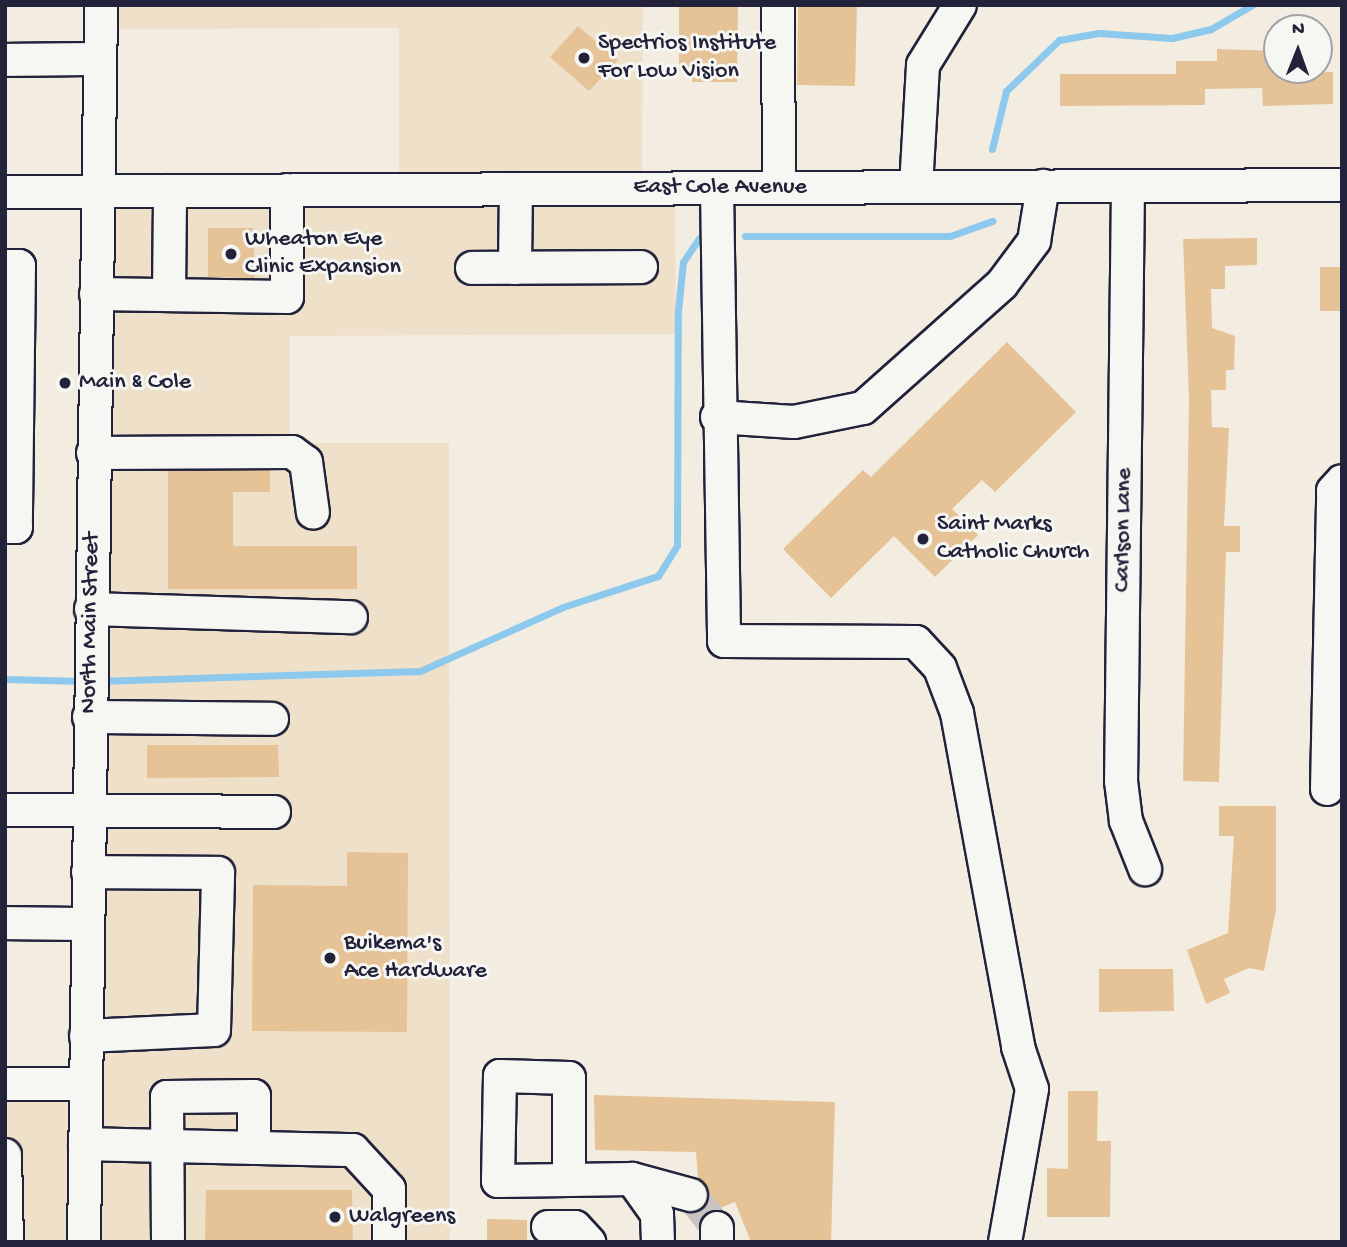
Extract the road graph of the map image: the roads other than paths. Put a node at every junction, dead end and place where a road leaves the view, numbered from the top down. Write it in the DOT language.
graph roads {
  1 [pos="101,5"];
  2 [pos="778,5"];
  3 [pos="960,5"];
  4 [pos="100,59"];
  5 [pos="5,60"];
  6 [pos="1342,185"];
  7 [pos="1043,186"];
  8 [pos="1128,186"];
  9 [pos="916,187"];
  10 [pos="717,188"];
  11 [pos="779,188"];
  12 [pos="516,189"];
  13 [pos="287,190"];
  14 [pos="98,191"];
  15 [pos="170,191"];
  16 [pos="5,192"];
  17 [pos="5,267"];
  18 [pos="640,267"];
  19 [pos="472,268"];
  20 [pos="515,268"];
  21 [pos="96,294"];
  22 [pos="169,295"];
  23 [pos="717,417"];
  24 [pos="93,453"];
  25 [pos="11,457"];
  26 [pos="1342,481"];
  27 [pos="313,513"];
  28 [pos="5,527"];
  29 [pos="91,609"];
  30 [pos="351,617"];
  31 [pos="89,712"];
  32 [pos="272,719"];
  33 [pos="1327,789"];
  34 [pos="5,810"];
  35 [pos="88,811"];
  36 [pos="274,812"];
  37 [pos="1145,869"];
  38 [pos="88,872"];
  39 [pos="5,923"];
  40 [pos="87,924"];
  41 [pos="86,1035"];
  42 [pos="5,1084"];
  43 [pos="86,1084"];
  44 [pos="85,1144"];
  45 [pos="168,1146"];
  46 [pos="254,1148"];
  47 [pos="5,1155"];
  48 [pos="569,1180"];
  49 [pos="632,1180"];
  50 [pos="691,1195"];
  51 [pos="548,1227"];
  52 [pos="7,1242"];
  53 [pos="84,1242"];
  54 [pos="168,1242"];
  55 [pos="388,1242"];
  56 [pos="589,1242"];
  57 [pos="658,1242"];
  58 [pos="1005,1242"];
  1 -- 4 [label="street, North Main Street"];
  2 -- 11 [label="street"];
  3 -- 9 [label="street"];
  4 -- 5 [label="street"];
  4 -- 14 [label="street, North Main Street"];
  6 -- 8 [label="street, East Cole Avenue"];
  7 -- 8 [label="street, East Cole Avenue"];
  7 -- 9 [label="street, East Cole Avenue"];
  7 -- 23 [label="street"];
  8 -- 37 [label="street, Carlson Lane"];
  9 -- 11 [label="street, East Cole Avenue"];
  10 -- 11 [label="street, East Cole Avenue"];
  10 -- 12 [label="street, East Cole Avenue"];
  10 -- 23 [label="street"];
  12 -- 13 [label="street, East Cole Avenue"];
  12 -- 20 [label="street"];
  13 -- 15 [label="street, East Cole Avenue"];
  13 -- 22 [label="street"];
  14 -- 15 [label="street, East Cole Avenue"];
  14 -- 16 [label="street, East Cole Avenue"];
  14 -- 21 [label="street, North Main Street"];
  15 -- 22 [label="street"];
  17 -- 25 [label="street"];
  18 -- 20 [label="street"];
  19 -- 20 [label="street"];
  21 -- 22 [label="street"];
  21 -- 24 [label="street, North Main Street"];
  23 -- 58 [label="street"];
  24 -- 27 [label="street"];
  24 -- 29 [label="street, North Main Street"];
  25 -- 28 [label="street"];
  26 -- 33 [label="street"];
  29 -- 30 [label="street"];
  29 -- 31 [label="street, North Main Street"];
  31 -- 32 [label="street"];
  31 -- 35 [label="street, North Main Street"];
  34 -- 35 [label="street"];
  35 -- 36 [label="street"];
  35 -- 38 [label="street, North Main Street"];
  38 -- 40 [label="street, North Main Street"];
  38 -- 41 [label="street"];
  39 -- 40 [label="street"];
  40 -- 41 [label="street, North Main Street"];
  41 -- 43 [label="street, North Main Street"];
  42 -- 43 [label="street"];
  43 -- 44 [label="street, North Main Street"];
  44 -- 45 [label="street"];
  44 -- 53 [label="street, North Main Street"];
  45 -- 46 [label="street"];
  45 -- 46 [label="street"];
  45 -- 54 [label="street"];
  46 -- 55 [label="street"];
  47 -- 52 [label="street"];
  48 -- 49 [label="street"];
  49 -- 50 [label="street"];
  49 -- 57 [label="street"];
  51 -- 56 [label="street"];
}
